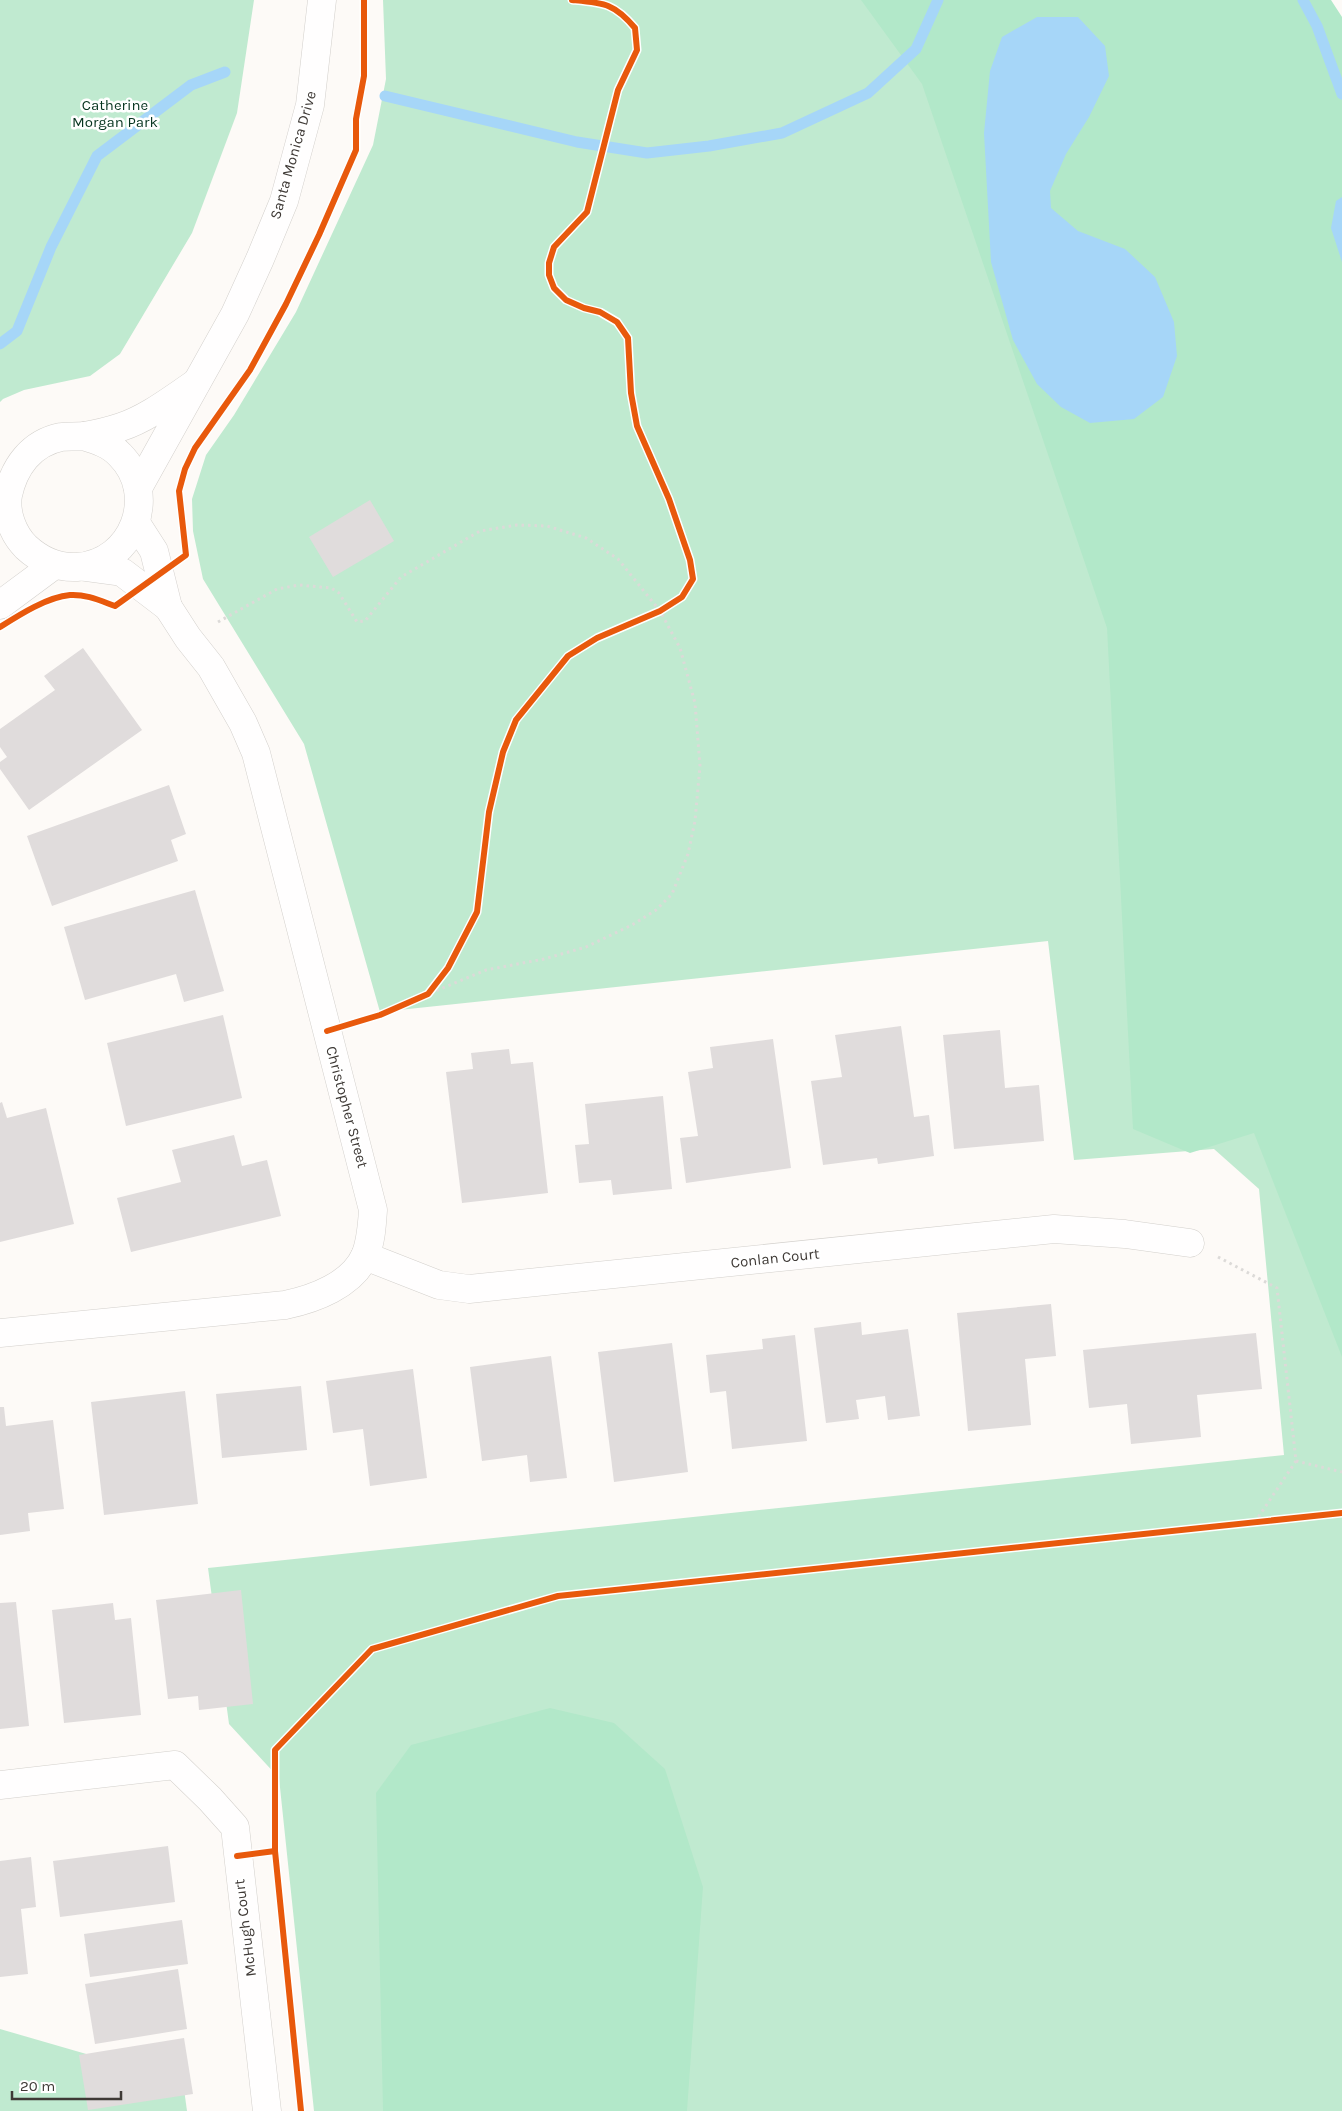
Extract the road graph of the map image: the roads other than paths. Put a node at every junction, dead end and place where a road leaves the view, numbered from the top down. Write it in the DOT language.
graph roads {
  1 [pos="322,0"];
  2 [pos="196,383"];
  3 [pos="82,436"];
  4 [pos="138,488"];
  5 [pos="4,506"];
  6 [pos="136,523"];
  7 [pos="54,565"];
  8 [pos="84,567"];
  9 [pos="0,605"];
  10 [pos="168,607"];
  11 [pos="1190,1243"];
  12 [pos="365,1256"];
  13 [pos="0,1333"];
  14 [pos="0,1785"];
  15 [pos="267,2111"];
  1 -- 2 [label="street, Santa Monica Drive"];
  2 -- 3 [label="street, Santa Monica Drive"];
  2 -- 4 [label="street, Santa Monica Drive"];
  3 -- 4 [label="street, Santa Monica Drive"];
  3 -- 5 [label="street, Santa Monica Drive"];
  4 -- 6 [label="street, Santa Monica Drive"];
  5 -- 7 [label="street, Santa Monica Drive"];
  6 -- 8 [label="street, Santa Monica Drive"];
  6 -- 10 [label="street, Christopher Street"];
  7 -- 8 [label="street, Santa Monica Drive"];
  7 -- 9 [label="street"];
  8 -- 10 [label="street, Christopher Street"];
  10 -- 12 [label="street, Christopher Street"];
  11 -- 12 [label="street, Conlan Court"];
  12 -- 13 [label="street, Christopher Street"];
  14 -- 15 [label="street, McHugh Court"];
}
